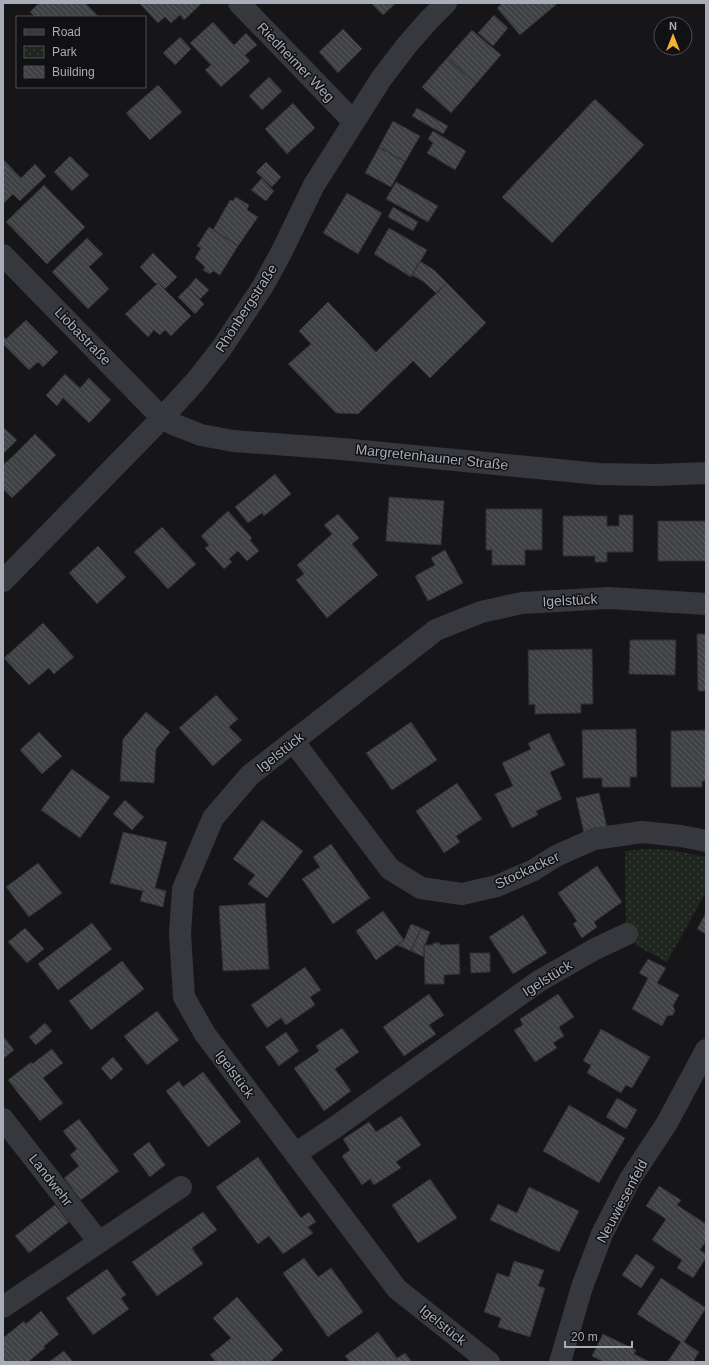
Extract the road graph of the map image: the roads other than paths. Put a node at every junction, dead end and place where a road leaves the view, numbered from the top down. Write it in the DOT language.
graph roads {
  1 [pos="239,3"];
  2 [pos="446,3"];
  3 [pos="354,122"];
  4 [pos="3,255"];
  5 [pos="162,418"];
  6 [pos="706,473"];
  7 [pos="3,581"];
  8 [pos="706,604"];
  9 [pos="294,742"];
  10 [pos="706,841"];
  11 [pos="627,934"];
  12 [pos="706,1050"];
  13 [pos="3,1119"];
  14 [pos="295,1154"];
  15 [pos="181,1186"];
  16 [pos="99,1242"];
  17 [pos="3,1307"];
  18 [pos="489,1362"];
  19 [pos="560,1362"];
  1 -- 3 [label="street, Riedheimer Weg"];
  2 -- 3 [label="street, Rhönbergstraße"];
  3 -- 5 [label="street, Rhönbergstraße"];
  4 -- 5 [label="street, Liobastraße"];
  5 -- 6 [label="street, Margretenhauner Straße"];
  5 -- 7 [label="street, Rhönbergstraße"];
  8 -- 9 [label="street, Igelstück"];
  9 -- 10 [label="street, Stockacker"];
  9 -- 14 [label="street, Igelstück"];
  11 -- 14 [label="street, Igelstück"];
  12 -- 19 [label="street, Neuwiesenfeld"];
  13 -- 16 [label="street, Landwehr"];
  14 -- 18 [label="street, Igelstück"];
  15 -- 16 [label="street"];
  16 -- 17 [label="street"];
}
